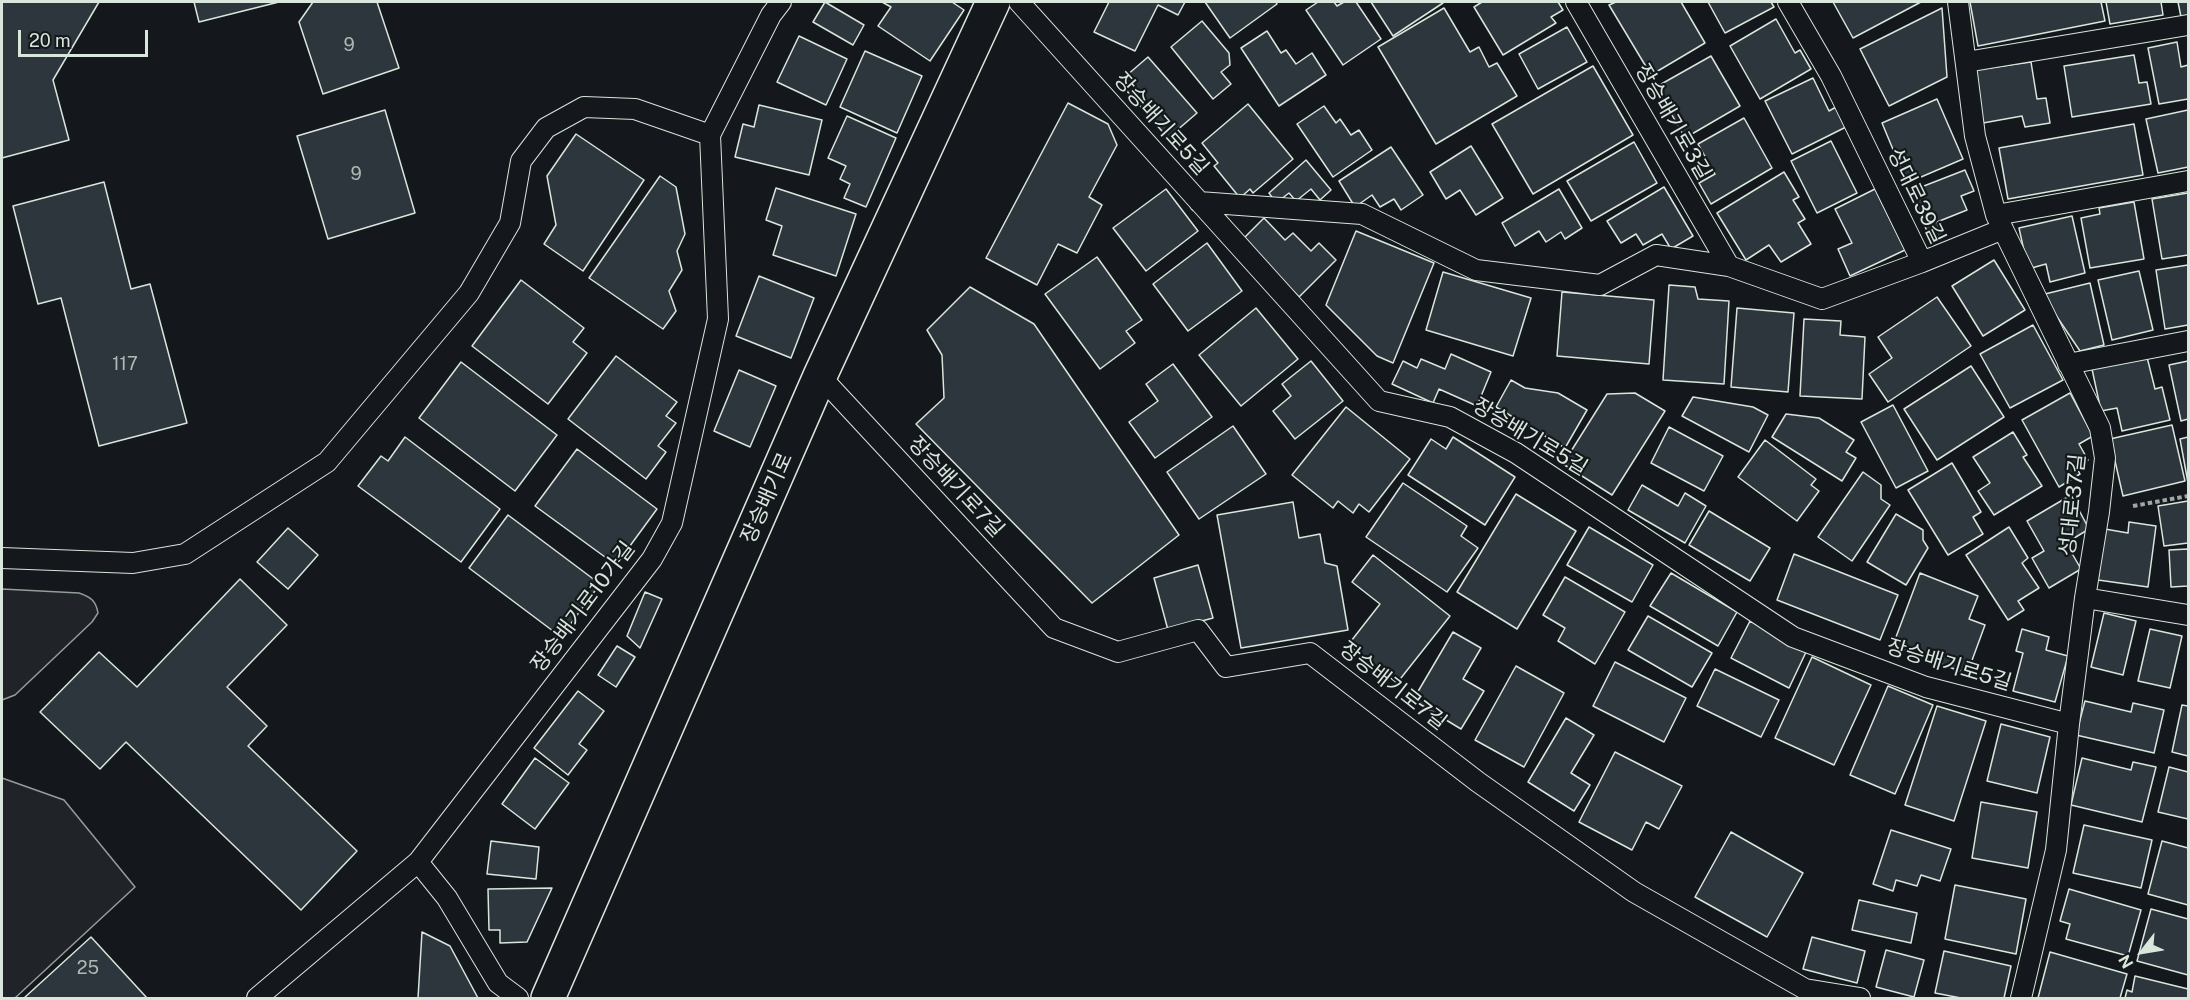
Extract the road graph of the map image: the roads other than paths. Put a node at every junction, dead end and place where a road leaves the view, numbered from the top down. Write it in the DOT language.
graph roads {
  1 [pos="781,2"];
  2 [pos="993,2"];
  3 [pos="1019,2"];
  4 [pos="1576,2"];
  5 [pos="1788,2"];
  6 [pos="1958,2"];
  7 [pos="2188,26"];
  8 [pos="1966,62"];
  9 [pos="710,135"];
  10 [pos="2188,181"];
  11 [pos="1199,202"];
  12 [pos="1999,222"];
  13 [pos="1922,262"];
  14 [pos="1729,266"];
  15 [pos="2188,341"];
  16 [pos="2068,364"];
  17 [pos="820,376"];
  18 [pos="2,558"];
  19 [pos="2085,598"];
  20 [pos="2188,615"];
  21 [pos="2069,724"];
  22 [pos="418,862"];
  23 [pos="257,999"];
  24 [pos="518,999"];
  25 [pos="548,999"];
  26 [pos="1860,999"];
  27 [pos="2021,999"];
  1 -- 9 [label="lane, 장승배기로10가길"];
  2 -- 17 [label="main road, 장승배기로"];
  3 -- 11 [label="lane, 장승배기로5길"];
  4 -- 14 [label="lane, 장승배기로3길"];
  5 -- 13 [label="lane, 성대로39길"];
  6 -- 8 [label="lane, 성대로37길"];
  7 -- 8 [label="lane"];
  8 -- 12 [label="lane, 성대로37길"];
  9 -- 18 [label="lane"];
  9 -- 22 [label="lane, 장승배기로10가길"];
  10 -- 12 [label="lane"];
  11 -- 14 [label="lane, 성대로39길"];
  11 -- 21 [label="lane, 장승배기로5길"];
  12 -- 13 [label="lane"];
  12 -- 16 [label="lane, 성대로37길"];
  13 -- 14 [label="lane, 성대로39길"];
  15 -- 16 [label="lane"];
  16 -- 19 [label="lane, 성대로37길"];
  17 -- 25 [label="main road, 장승배기로"];
  17 -- 26 [label="lane, 장승배기로7길"];
  19 -- 20 [label="lane"];
  19 -- 21 [label="lane, 성대로37길"];
  21 -- 27 [label="lane, 성대로37길"];
  22 -- 23 [label="lane, 장승배기로10가길"];
  22 -- 24 [label="lane"];
}
